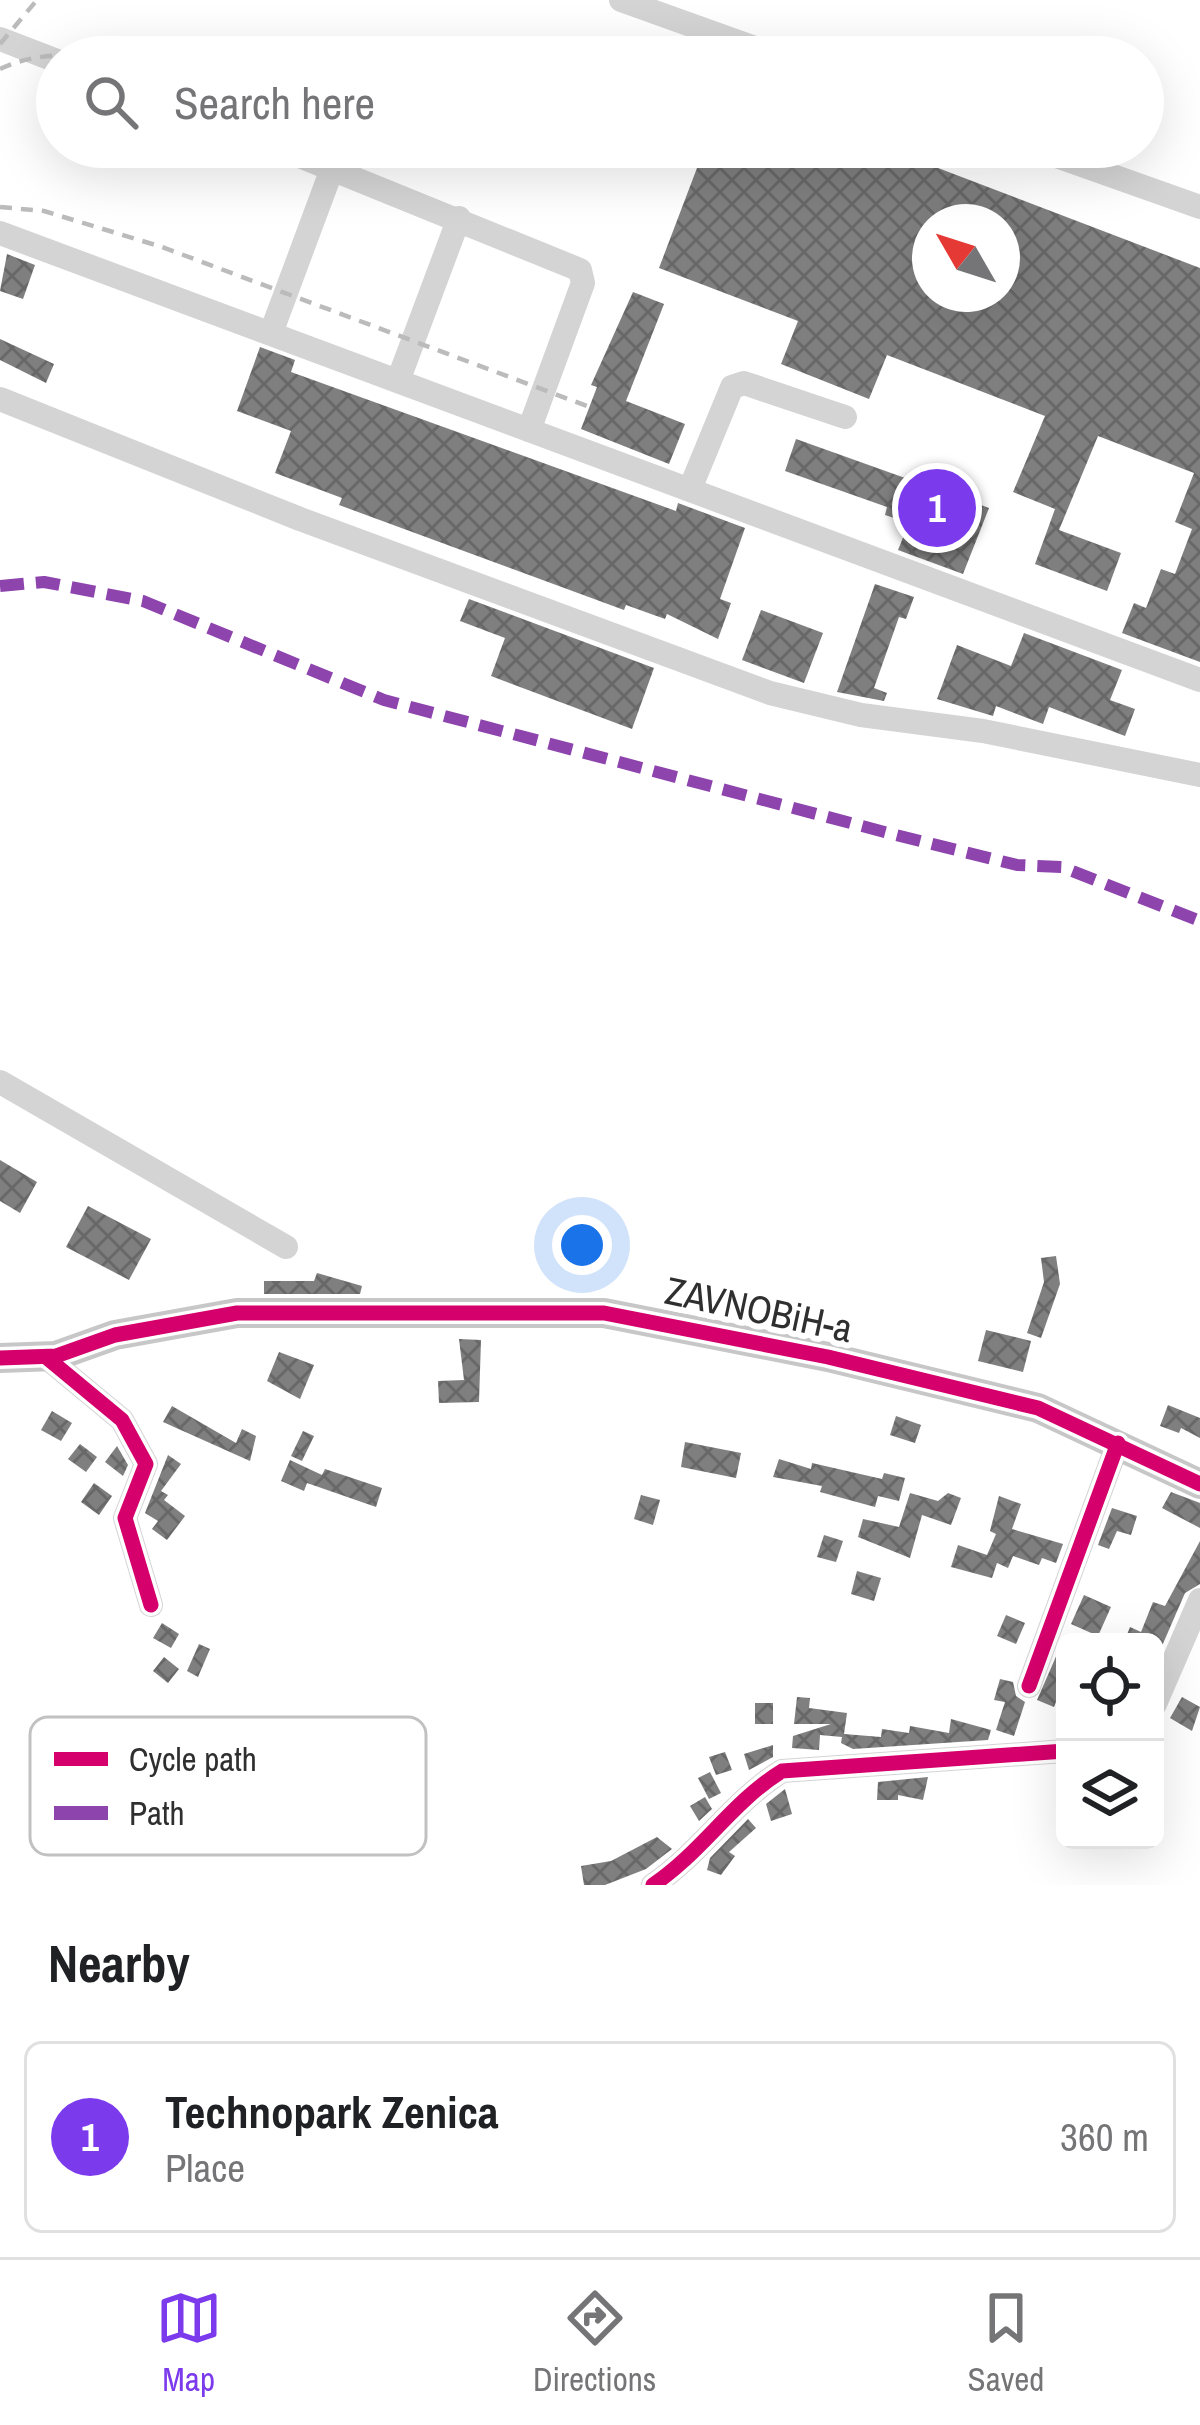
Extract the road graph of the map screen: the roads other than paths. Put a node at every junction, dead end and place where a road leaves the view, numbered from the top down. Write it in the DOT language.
graph roads {
  1 [pos="621,0"];
  2 [pos="721,36"];
  3 [pos="0,39"];
  4 [pos="36,53"];
  5 [pos="1090,168"];
  6 [pos="332,169"];
  7 [pos="1200,207"];
  8 [pos="459,218"];
  9 [pos="0,233"];
  10 [pos="271,333"];
  11 [pos="398,381"];
  12 [pos="0,399"];
  13 [pos="845,417"];
  14 [pos="530,430"];
  15 [pos="690,490"];
  16 [pos="1200,680"];
  17 [pos="1200,776"];
  18 [pos="0,1082"];
  19 [pos="286,1247"];
  20 [pos="46,1357"];
  21 [pos="0,1358"];
  22 [pos="1118,1443"];
  23 [pos="1200,1484"];
  24 [pos="1200,1600"];
  25 [pos="152,1605"];
  26 [pos="1164,1684"];
  27 [pos="1029,1686"];
  28 [pos="1056,1752"];
  29 [pos="653,1885"];
  1 -- 2 [label="street"];
  3 -- 4 [label="street"];
  5 -- 7 [label="street"];
  6 -- 8 [label="street"];
  6 -- 10 [label="street"];
  8 -- 11 [label="street"];
  8 -- 14 [label="street"];
  9 -- 10 [label="street"];
  10 -- 11 [label="street"];
  11 -- 14 [label="street"];
  12 -- 17 [label="street"];
  13 -- 15 [label="street"];
  14 -- 15 [label="street"];
  15 -- 16 [label="street"];
  18 -- 19 [label="street"];
  20 -- 21 [label="main road, ZAVNOBiH-a"];
  20 -- 22 [label="main road, ZAVNOBiH-a"];
  20 -- 25 [label="street"];
  22 -- 23 [label="main road, ZAVNOBiH-a"];
  22 -- 27 [label="street"];
  24 -- 26 [label="street"];
  28 -- 29 [label="street"];
}
